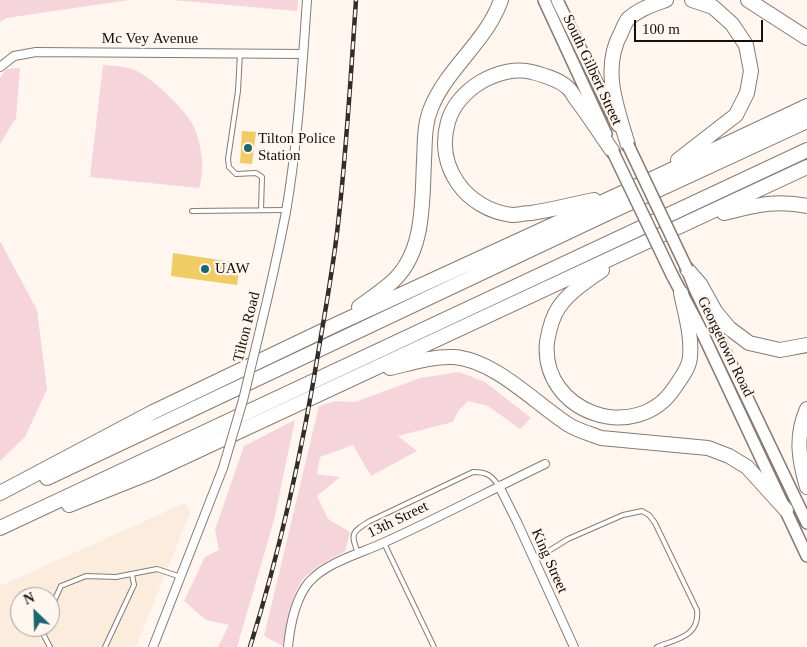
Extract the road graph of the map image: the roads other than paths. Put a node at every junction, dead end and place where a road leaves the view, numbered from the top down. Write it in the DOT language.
graph roads {
  1 [pos="307,0"];
  2 [pos="501,0"];
  3 [pos="544,0"];
  4 [pos="557,0"];
  5 [pos="666,0"];
  6 [pos="692,0"];
  7 [pos="748,0"];
  8 [pos="807,38"];
  9 [pos="240,53"];
  10 [pos="303,54"];
  11 [pos="0,67"];
  12 [pos="807,106"];
  13 [pos="807,122"];
  14 [pos="628,145"];
  15 [pos="807,150"];
  16 [pos="613,152"];
  17 [pos="807,167"];
  18 [pos="658,176"];
  19 [pos="622,194"];
  20 [pos="807,206"];
  21 [pos="261,210"];
  22 [pos="286,210"];
  23 [pos="192,211"];
  24 [pos="690,222"];
  25 [pos="628,252"];
  26 [pos="687,269"];
  27 [pos="681,293"];
  28 [pos="337,324"];
  29 [pos="807,345"];
  30 [pos="346,381"];
  31 [pos="807,409"];
  32 [pos="545,464"];
  33 [pos="499,486"];
  34 [pos="807,487"];
  35 [pos="0,493"];
  36 [pos="0,500"];
  37 [pos="786,510"];
  38 [pos="807,524"];
  39 [pos="0,529"];
  40 [pos="384,543"];
  41 [pos="358,554"];
  42 [pos="807,556"];
  43 [pos="533,560"];
  44 [pos="132,574"];
  45 [pos="181,577"];
  46 [pos="60,588"];
  47 [pos="105,647"];
  48 [pos="153,647"];
  49 [pos="288,647"];
  50 [pos="434,647"];
  51 [pos="574,647"];
  52 [pos="657,647"];
  1 -- 10 [label="street, Tilton Road"];
  2 -- 28 [label="highway"];
  3 -- 16 [label="main road, South Gilbert Street"];
  4 -- 14 [label="main road, South Gilbert Street"];
  5 -- 14 [label="highway"];
  6 -- 18 [label="highway"];
  7 -- 8 [label="highway"];
  9 -- 10 [label="street, Mc Vey Avenue"];
  9 -- 11 [label="street, Mc Vey Avenue"];
  9 -- 21 [label="lane"];
  10 -- 22 [label="street, Tilton Road"];
  12 -- 18 [label="highway"];
  13 -- 36 [label="highway"];
  14 -- 26 [label="main road, Georgetown Road, bridge"];
  15 -- 39 [label="highway"];
  16 -- 19 [label="highway"];
  16 -- 27 [label="main road, Georgetown Road, bridge"];
  17 -- 24 [label="highway"];
  18 -- 19 [label="highway"];
  19 -- 28 [label="highway"];
  20 -- 24 [label="highway"];
  21 -- 22 [label="lane"];
  21 -- 23 [label="lane"];
  22 -- 45 [label="street, Tilton Road, bridge"];
  24 -- 25 [label="highway"];
  25 -- 27 [label="highway"];
  25 -- 30 [label="highway"];
  26 -- 29 [label="highway"];
  26 -- 38 [label="main road, Georgetown Road"];
  27 -- 37 [label="main road, Georgetown Road"];
  28 -- 35 [label="highway"];
  30 -- 37 [label="highway"];
  30 -- 39 [label="highway"];
  31 -- 34 [label="highway"];
  32 -- 33 [label="street, 13th Street"];
  33 -- 40 [label="street, 13th Street"];
  33 -- 41 [label="lane"];
  33 -- 43 [label="street, King Street"];
  37 -- 42 [label="main road, Georgetown Road"];
  40 -- 41 [label="street, 13th Street"];
  40 -- 50 [label="lane"];
  41 -- 49 [label="street, 13th Street"];
  43 -- 51 [label="street, King Street"];
  43 -- 52 [label="lane"];
  44 -- 45 [label="lane"];
  44 -- 46 [label="lane"];
  44 -- 47 [label="lane"];
  45 -- 48 [label="street, Tilton Road"];
}
